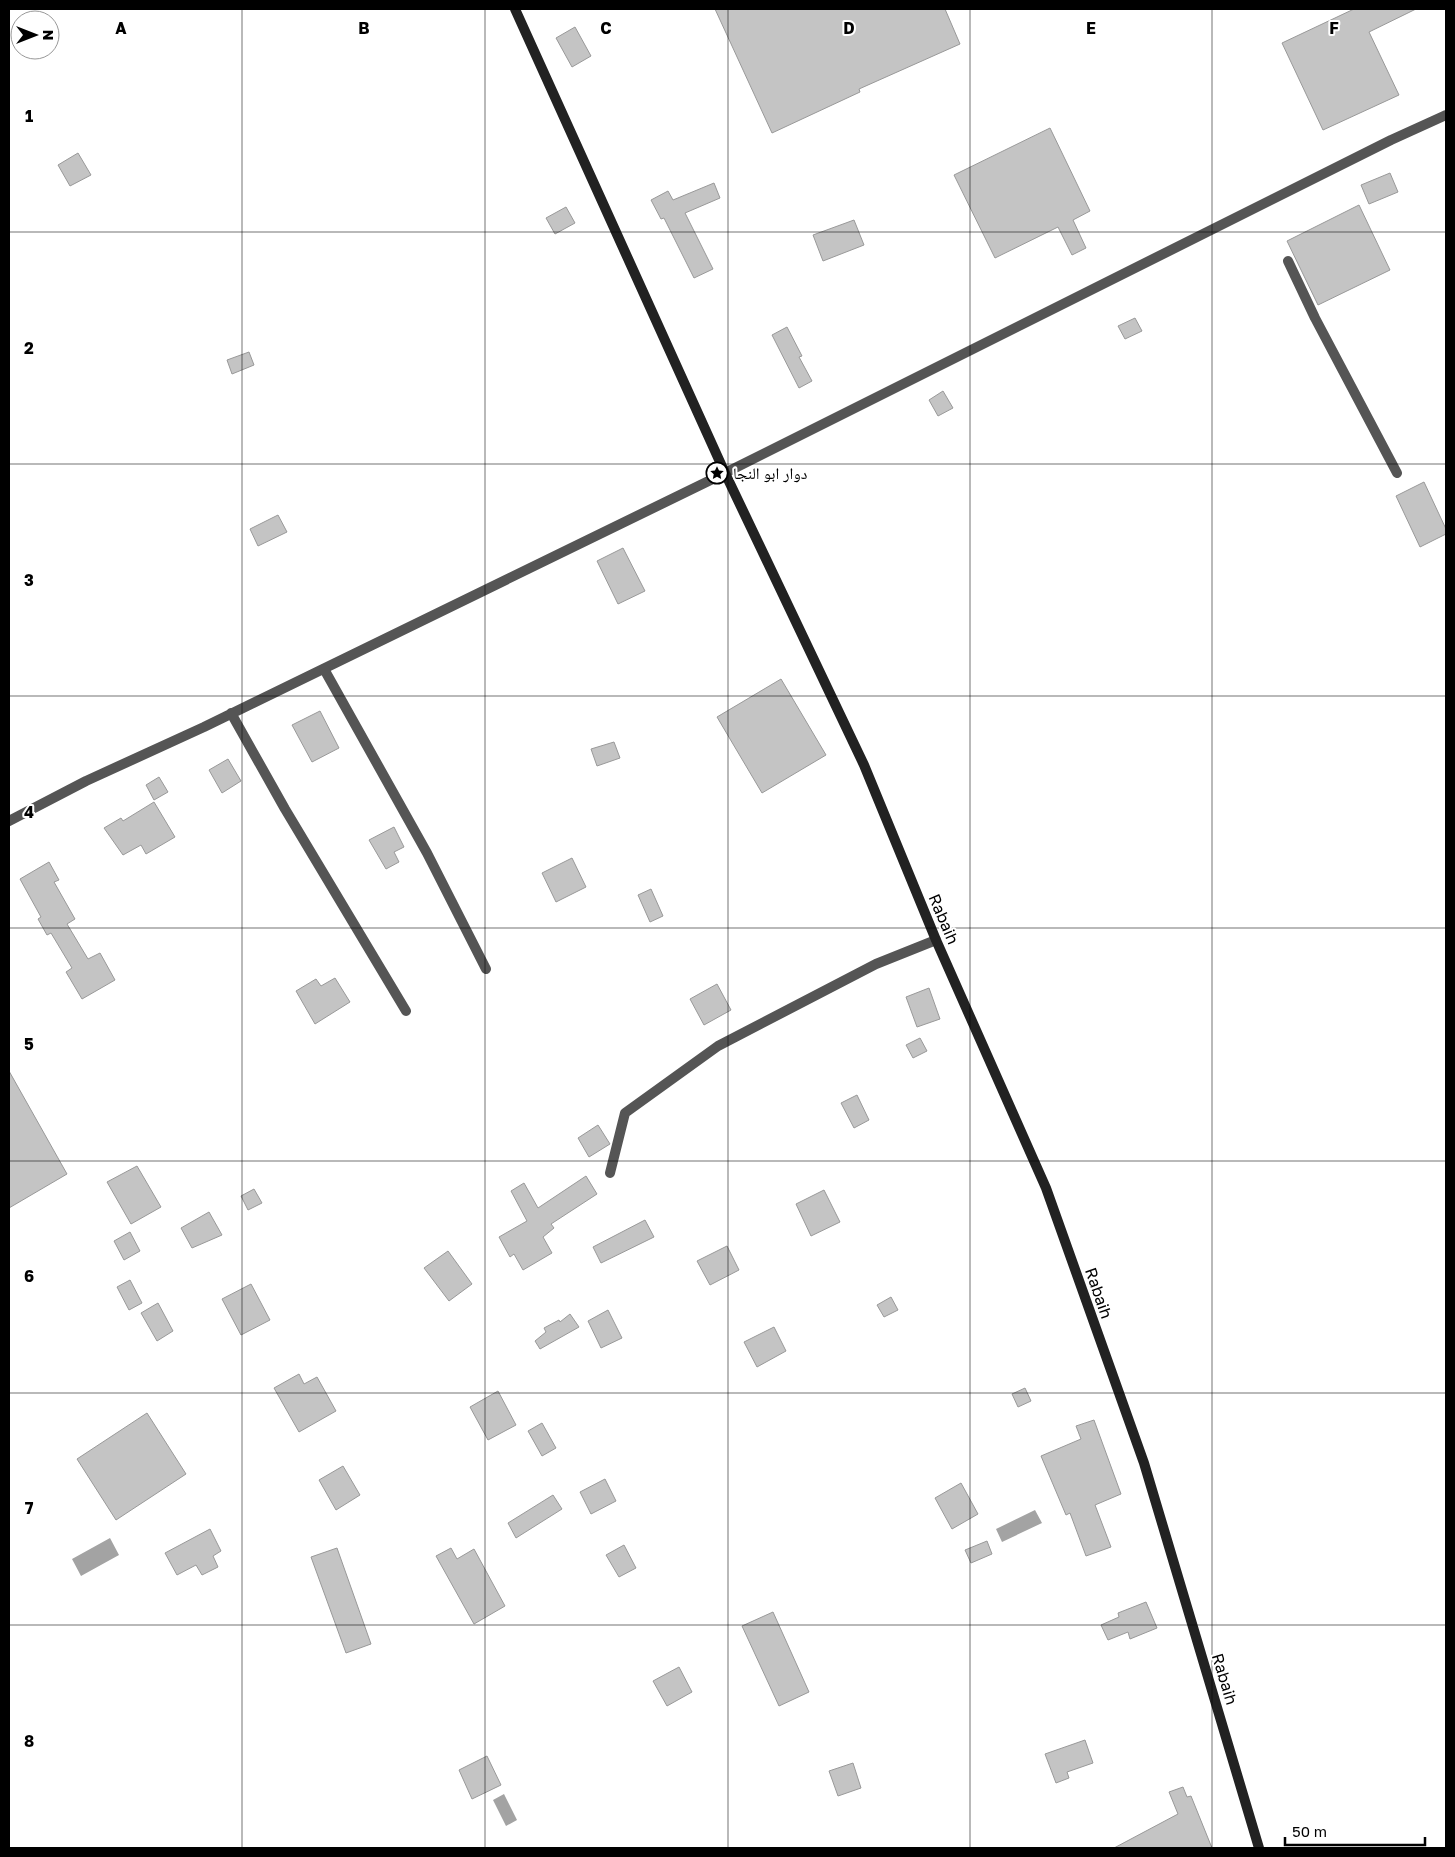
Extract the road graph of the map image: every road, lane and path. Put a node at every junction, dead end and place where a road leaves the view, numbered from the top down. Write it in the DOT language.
graph roads {
  1 [pos="515,9"];
  2 [pos="1446,115"];
  3 [pos="1288,261"];
  4 [pos="725,473"];
  5 [pos="1397,473"];
  6 [pos="324,669"];
  7 [pos="231,714"];
  8 [pos="9,821"];
  9 [pos="936,940"];
  10 [pos="486,969"];
  11 [pos="406,1010"];
  12 [pos="610,1173"];
  13 [pos="1259,1848"];
  1 -- 4 [label="street, Rabaih"];
  2 -- 4 [label="street"];
  3 -- 5 [label="street"];
  4 -- 6 [label="street"];
  4 -- 9 [label="street, Rabaih"];
  6 -- 7 [label="street"];
  6 -- 10 [label="street"];
  7 -- 8 [label="street"];
  7 -- 11 [label="street"];
  9 -- 12 [label="street"];
  9 -- 13 [label="street, Rabaih"];
}
